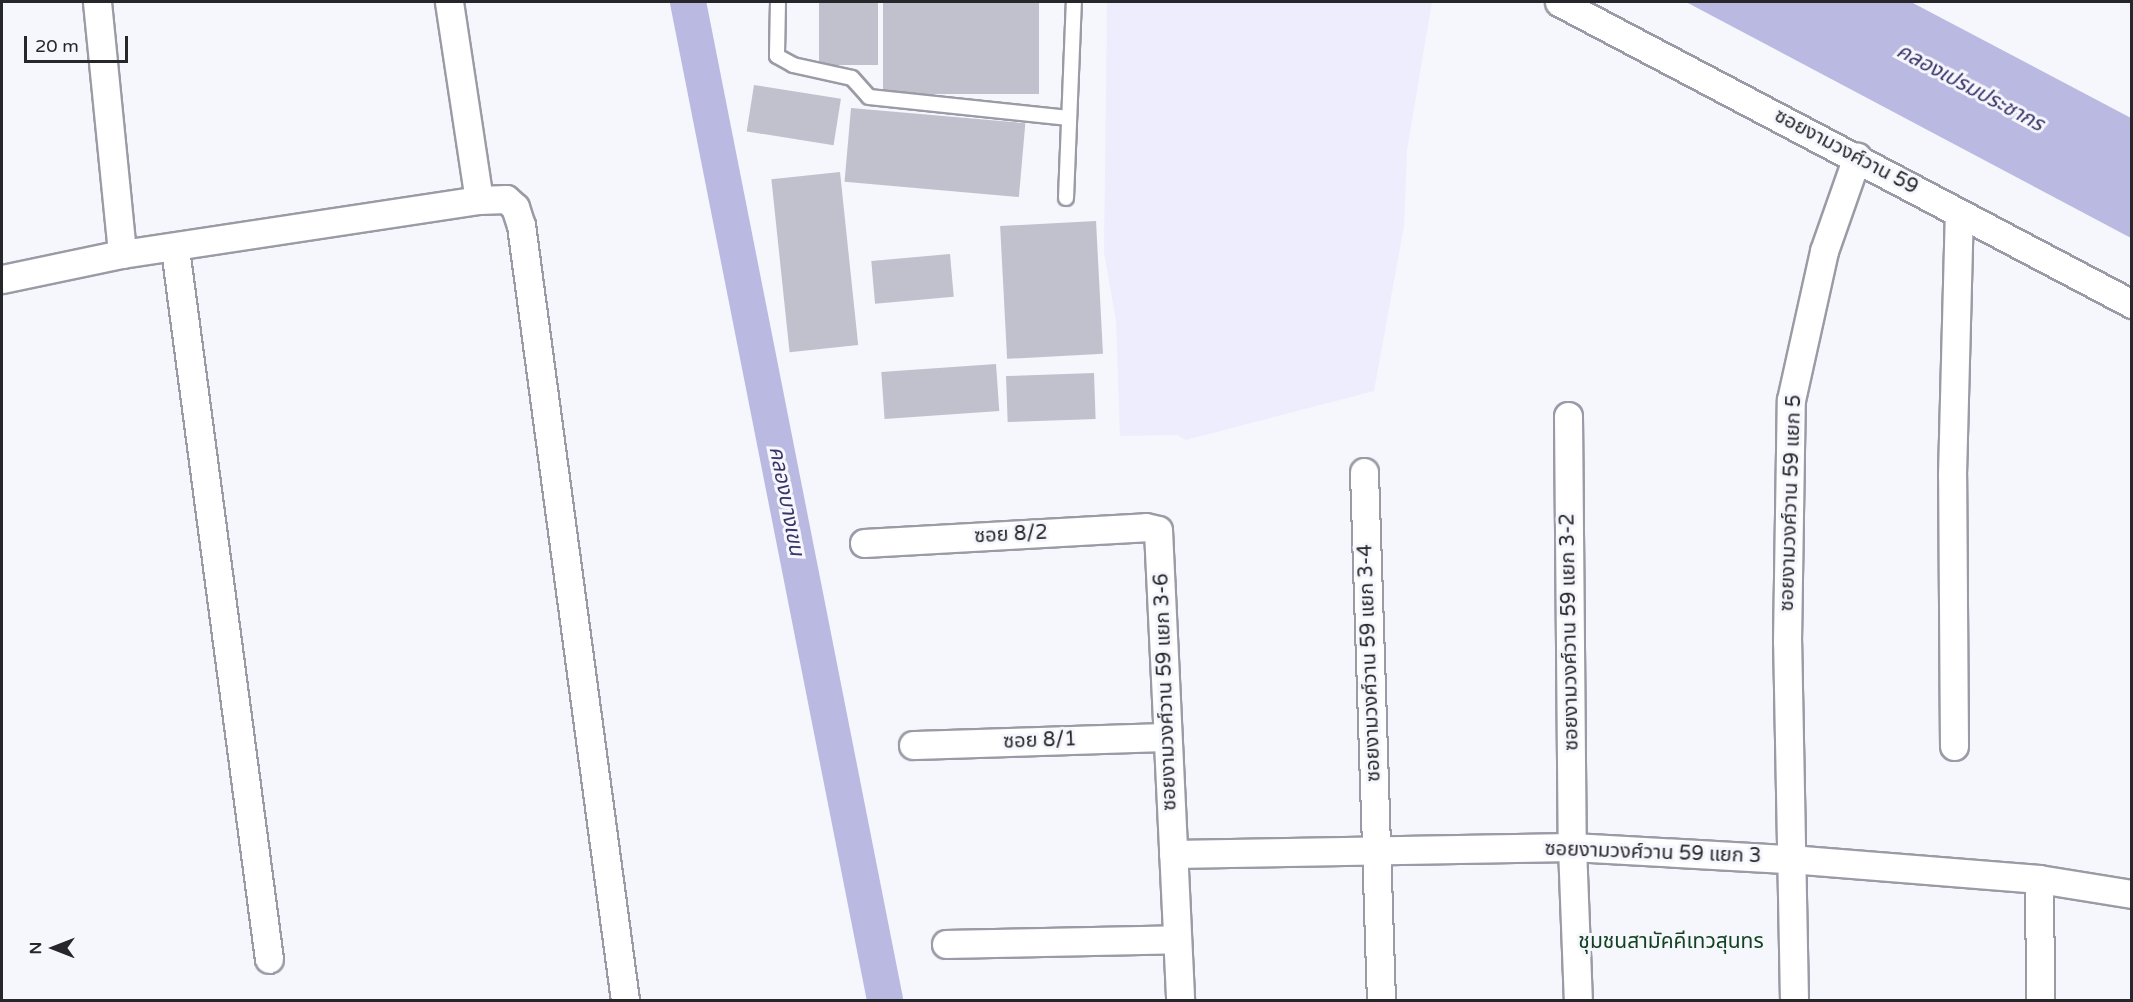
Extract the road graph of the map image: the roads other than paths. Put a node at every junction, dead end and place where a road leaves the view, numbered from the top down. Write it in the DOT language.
graph roads {
  1 [pos="97,2"];
  2 [pos="449,2"];
  3 [pos="778,2"];
  4 [pos="1074,2"];
  5 [pos="1559,2"];
  6 [pos="1069,117"];
  7 [pos="1857,156"];
  8 [pos="1066,198"];
  9 [pos="479,200"];
  10 [pos="1959,214"];
  11 [pos="175,249"];
  12 [pos="122,254"];
  13 [pos="2,279"];
  14 [pos="2132,304"];
  15 [pos="1568,416"];
  16 [pos="1364,472"];
  17 [pos="1158,530"];
  18 [pos="864,543"];
  19 [pos="1167,736"];
  20 [pos="913,746"];
  21 [pos="1954,746"];
  22 [pos="1572,847"];
  23 [pos="1376,853"];
  24 [pos="1173,854"];
  25 [pos="1790,859"];
  26 [pos="2039,879"];
  27 [pos="2132,894"];
  28 [pos="1177,939"];
  29 [pos="946,944"];
  30 [pos="269,959"];
  31 [pos="625,1000"];
  32 [pos="1180,1000"];
  33 [pos="1381,1000"];
  34 [pos="1578,1000"];
  35 [pos="1794,1000"];
  36 [pos="2040,1000"];
  1 -- 12 [label="street"];
  2 -- 9 [label="street"];
  3 -- 6 [label="lane"];
  4 -- 6 [label="lane"];
  5 -- 7 [label="street, ซอยงามวงศ์วาน 59"];
  6 -- 8 [label="lane"];
  7 -- 10 [label="street, ซอยงามวงศ์วาน 59"];
  7 -- 25 [label="street, ซอยงามวงศ์วาน 59 แยก 5"];
  9 -- 11 [label="street"];
  9 -- 31 [label="street"];
  10 -- 14 [label="street, ซอยงามวงศ์วาน 59"];
  10 -- 21 [label="street"];
  11 -- 12 [label="street"];
  11 -- 30 [label="street"];
  12 -- 13 [label="street"];
  15 -- 22 [label="street, ซอยงามวงศ์วาน 59 แยก 3-2"];
  16 -- 23 [label="street, ซอยงามวงศ์วาน 59 แยก 3-4"];
  17 -- 18 [label="street, ซอย 8/2"];
  17 -- 19 [label="street, ซอยงามวงศ์วาน 59 แยก 3-6"];
  19 -- 20 [label="street, ซอย 8/1"];
  19 -- 24 [label="street, ซอยงามวงศ์วาน 59 แยก 3-6"];
  22 -- 23 [label="street, ซอยงามวงศ์วาน 59 แยก 3"];
  22 -- 25 [label="street, ซอยงามวงศ์วาน 59 แยก 3"];
  22 -- 34 [label="street, ซอยงามวงศ์วาน 59 แยก 3-2"];
  23 -- 24 [label="street, ซอยงามวงศ์วาน 59 แยก 3"];
  23 -- 33 [label="street, ซอยงามวงศ์วาน 59 แยก 3-4"];
  24 -- 28 [label="street, ซอยงามวงศ์วาน 59 แยก 3-6"];
  25 -- 26 [label="street, ซอยงามวงศ์วาน 59 แยก 3"];
  25 -- 35 [label="street, ซอยงามวงศ์วาน 59 แยก 5"];
  26 -- 27 [label="street, ซอยงามวงศ์วาน 59 แยก 3"];
  26 -- 36 [label="street"];
  28 -- 29 [label="street"];
  28 -- 32 [label="street, ซอยงามวงศ์วาน 59 แยก 3-6"];
}
